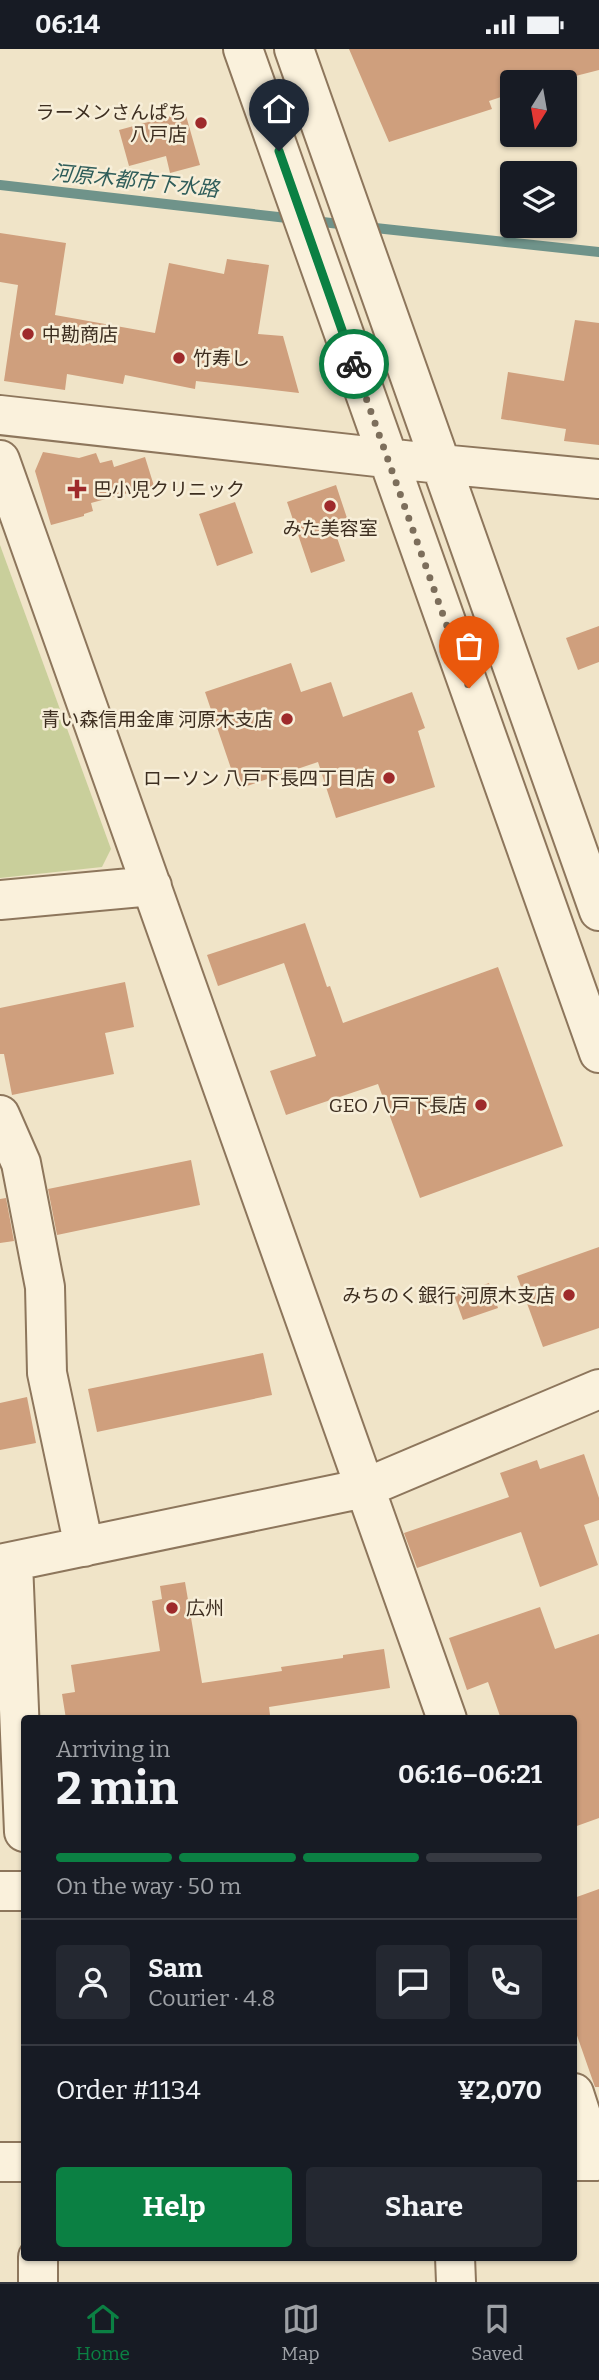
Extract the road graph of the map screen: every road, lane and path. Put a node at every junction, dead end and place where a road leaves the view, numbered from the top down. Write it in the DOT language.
graph roads {
  1 [pos="243,49"];
  2 [pos="295,49"];
  3 [pos="0,415"];
  4 [pos="388,458"];
  5 [pos="0,460"];
  6 [pos="440,464"];
  7 [pos="599,479"];
  8 [pos="152,886"];
  9 [pos="0,900"];
  10 [pos="599,911"];
  11 [pos="599,1053"];
  12 [pos="0,1115"];
  13 [pos="599,1389"];
  14 [pos="365,1488"];
  15 [pos="83,1547"];
  16 [pos="7,1563"];
  17 [pos="446,1715"];
  18 [pos="21,1785"];
  19 [pos="0,1891"];
  20 [pos="21,1891"];
  21 [pos="577,2102"];
  22 [pos="577,2161"];
  23 [pos="0,2162"];
  24 [pos="21,2162"];
  25 [pos="38,2261"];
  26 [pos="455,2261"];
  27 [pos="38,2282"];
  28 [pos="456,2282"];
  1 -- 4 [label="street"];
  2 -- 6 [label="street"];
  3 -- 4 [label="street"];
  4 -- 6 [label="street"];
  4 -- 11 [label="street"];
  5 -- 8 [label="street"];
  6 -- 7 [label="street"];
  6 -- 10 [label="street"];
  8 -- 9 [label="street"];
  8 -- 14 [label="street"];
  12 -- 15 [label="street"];
  13 -- 14 [label="street"];
  14 -- 15 [label="street"];
  14 -- 17 [label="street"];
  15 -- 16 [label="street"];
  16 -- 18 [label="street"];
  19 -- 20 [label="street"];
  21 -- 22 [label="street"];
  23 -- 24 [label="street"];
  25 -- 27 [label="street"];
  26 -- 28 [label="street"];
}
